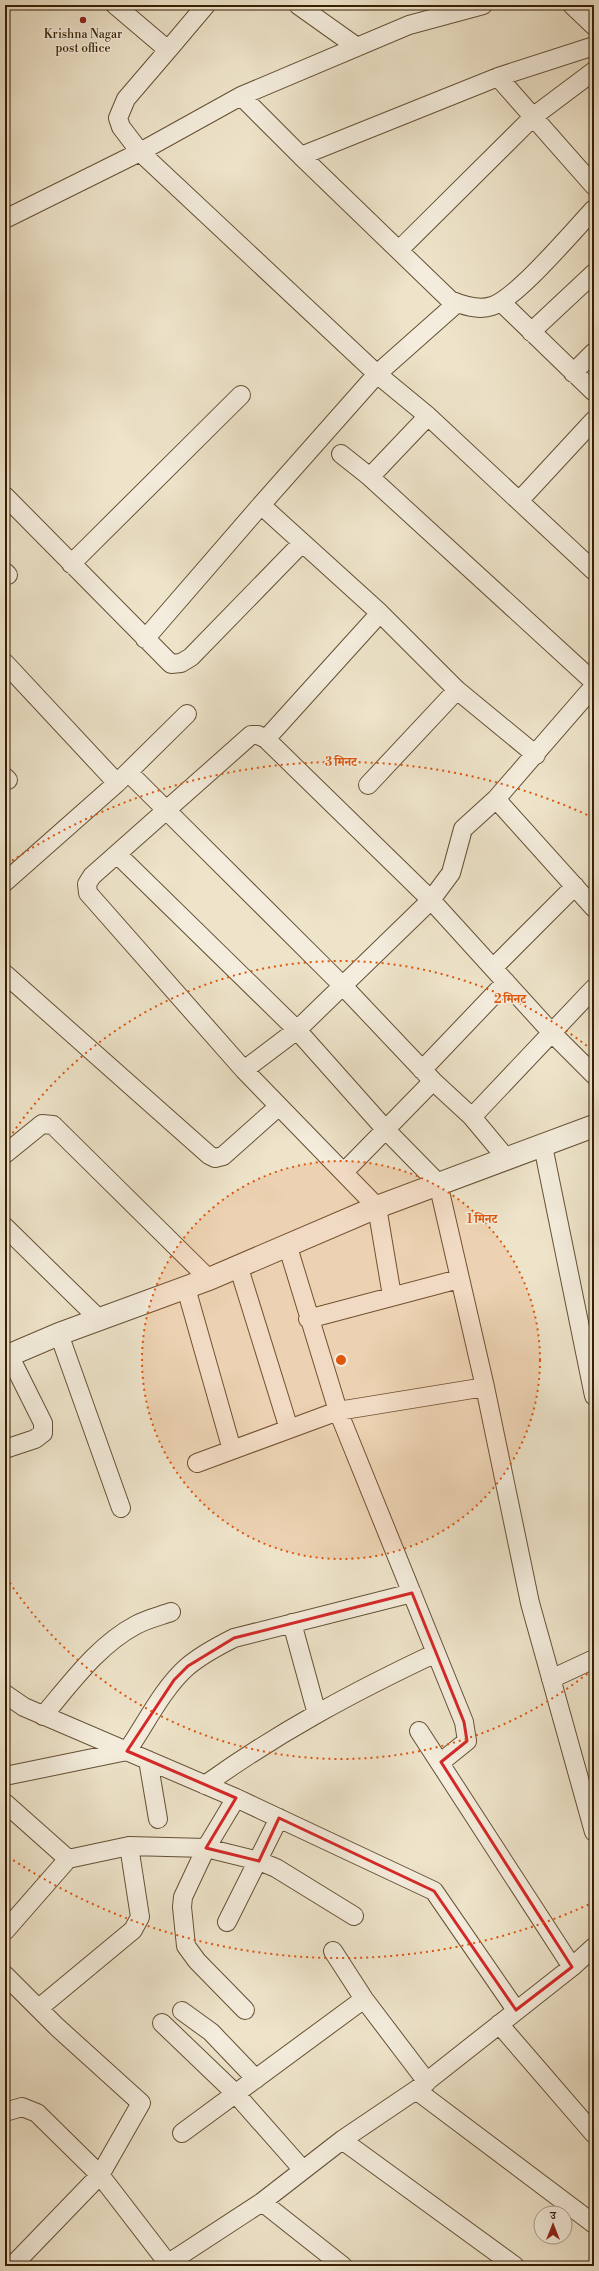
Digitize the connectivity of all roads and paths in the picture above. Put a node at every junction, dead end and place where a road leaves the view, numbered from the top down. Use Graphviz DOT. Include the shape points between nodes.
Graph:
graph roads {
  1 [pos="115,5"];
  2 [pos="206,5"];
  3 [pos="298,5"];
  4 [pos="483,5"];
  5 [pos="572,5"];
  6 [pos="594,26"];
  7 [pos="594,46"];
  8 [pos="357,47"];
  9 [pos="168,50"];
  10 [pos="594,71"];
  11 [pos="498,77"];
  12 [pos="241,96"];
  13 [pos="534,116"];
  14 [pos="140,152"];
  15 [pos="301,156"];
  16 [pos="594,186"];
  17 [pos="594,209"];
  18 [pos="5,219"];
  19 [pos="398,250"];
  20 [pos="594,273"];
  21 [pos="501,302"];
  22 [pos="457,303"];
  23 [pos="531,332"];
  24 [pos="594,352"];
  25 [pos="573,373"];
  26 [pos="377,374"];
  27 [pos="594,392"];
  28 [pos="241,395"];
  29 [pos="428,416"];
  30 [pos="594,420"];
  31 [pos="341,454"];
  32 [pos="370,477"];
  33 [pos="5,496"];
  34 [pos="519,501"];
  35 [pos="261,505"];
  36 [pos="302,543"];
  37 [pos="71,564"];
  38 [pos="594,571"];
  39 [pos="380,613"];
  40 [pos="145,639"];
  41 [pos="5,663"];
  42 [pos="594,682"];
  43 [pos="594,686"];
  44 [pos="457,690"];
  45 [pos="187,714"];
  46 [pos="266,739"];
  47 [pos="536,755"];
  48 [pos="123,777"];
  49 [pos="368,785"];
  50 [pos="496,799"];
  51 [pos="166,810"];
  52 [pos="117,854"];
  53 [pos="5,882"];
  54 [pos="575,886"];
  55 [pos="431,900"];
  56 [pos="594,908"];
  57 [pos="493,968"];
  58 [pos="5,974"];
  59 [pos="506,982"];
  60 [pos="343,986"];
  61 [pos="594,988"];
  62 [pos="297,1030"];
  63 [pos="552,1033"];
  64 [pos="244,1070"];
  65 [pos="594,1075"];
  66 [pos="427,1076"];
  67 [pos="278,1107"];
  68 [pos="472,1117"];
  69 [pos="594,1126"];
  70 [pos="386,1130"];
  71 [pos="543,1146"];
  72 [pos="5,1154"];
  73 [pos="507,1159"];
  74 [pos="344,1172"];
  75 [pos="438,1183"];
  76 [pos="377,1207"];
  77 [pos="5,1227"];
  78 [pos="287,1244"];
  79 [pos="238,1265"];
  80 [pos="209,1279"];
  81 [pos="459,1279"];
  82 [pos="186,1288"];
  83 [pos="392,1296"];
  84 [pos="99,1319"];
  85 [pos="308,1319"];
  86 [pos="59,1334"];
  87 [pos="7,1356"];
  88 [pos="485,1388"];
  89 [pos="594,1396"];
  90 [pos="338,1411"];
  91 [pos="290,1429"];
  92 [pos="5,1449"];
  93 [pos="232,1450"];
  94 [pos="197,1463"];
  95 [pos="121,1508"];
  96 [pos="412,1593"];
  97 [pos="171,1612"];
  98 [pos="292,1623"];
  99 [pos="436,1653"];
  100 [pos="594,1659"];
  101 [pos="551,1678"];
  102 [pos="6,1696"];
  103 [pos="317,1714"];
  104 [pos="44,1716"];
  105 [pos="419,1731"];
  106 [pos="127,1751"];
  107 [pos="148,1760"];
  108 [pos="441,1762"];
  109 [pos="5,1776"];
  110 [pos="205,1785"];
  111 [pos="236,1798"];
  112 [pos="5,1803"];
  113 [pos="279,1818"];
  114 [pos="158,1819"];
  115 [pos="594,1832"];
  116 [pos="129,1846"];
  117 [pos="206,1848"];
  118 [pos="68,1859"];
  119 [pos="259,1861"];
  120 [pos="354,1916"];
  121 [pos="227,1922"];
  122 [pos="5,1931"];
  123 [pos="594,1947"];
  124 [pos="333,1951"];
  125 [pos="572,1966"];
  126 [pos="5,1975"];
  127 [pos="364,1998"];
  128 [pos="38,2008"];
  129 [pos="245,2010"];
  130 [pos="516,2010"];
  131 [pos="182,2011"];
  132 [pos="162,2023"];
  133 [pos="499,2024"];
  134 [pos="256,2079"];
  135 [pos="422,2086"];
  136 [pos="235,2093"];
  137 [pos="5,2112"];
  138 [pos="182,2133"];
  139 [pos="594,2134"];
  140 [pos="342,2140"];
  141 [pos="303,2170"];
  142 [pos="100,2175"];
  143 [pos="262,2202"];
  144 [pos="594,2224"];
  145 [pos="15,2263"];
  146 [pos="168,2265"];
  147 [pos="343,2266"];
  148 [pos="515,2266"];
  1 -- 9 [label="street"];
  2 -- 9 [label="street"];
  3 -- 8 [label="street"];
  4 -- 8 [label="street" via="409,24"];
  5 -- 6 [label="street"];
  7 -- 11 [label="street"];
  8 -- 12 [label="street"];
  9 -- 14 [label="street" via="126,99 118,118 121,127"];
  10 -- 13 [label="street"];
  11 -- 13 [label="street"];
  11 -- 15 [label="street"];
  12 -- 14 [label="street"];
  12 -- 15 [label="street"];
  13 -- 16 [label="street"];
  13 -- 19 [label="street"];
  14 -- 18 [label="street"];
  14 -- 26 [label="street"];
  15 -- 19 [label="street"];
  17 -- 21 [label="street" via="514,292"];
  19 -- 22 [label="street" via="450,300"];
  20 -- 23 [label="street"];
  21 -- 22 [label="street" via="491,307 477,308"];
  21 -- 23 [label="street"];
  22 -- 26 [label="street"];
  23 -- 25 [label="street"];
  24 -- 25 [label="street"];
  25 -- 27 [label="street"];
  26 -- 29 [label="street"];
  26 -- 35 [label="street"];
  28 -- 37 [label="street"];
  29 -- 32 [label="street"];
  29 -- 34 [label="street"];
  30 -- 34 [label="street"];
  31 -- 32 [label="street"];
  32 -- 42 [label="street"];
  33 -- 37 [label="street"];
  34 -- 38 [label="street"];
  35 -- 36 [label="street"];
  35 -- 40 [label="street"];
  36 -- 39 [label="street"];
  36 -- 40 [label="street" via="192,657 181,664 171,664"];
  37 -- 40 [label="street"];
  39 -- 44 [label="street"];
  39 -- 46 [label="street"];
  41 -- 48 [label="street"];
  43 -- 47 [label="street"];
  44 -- 47 [label="street"];
  44 -- 49 [label="street"];
  45 -- 48 [label="street"];
  46 -- 51 [label="street" via="251,735"];
  46 -- 55 [label="street"];
  47 -- 50 [label="street"];
  48 -- 51 [label="street"];
  48 -- 53 [label="street"];
  50 -- 54 [label="street"];
  50 -- 55 [label="street" via="463,829 450,873"];
  51 -- 52 [label="street"];
  51 -- 60 [label="street"];
  52 -- 62 [label="street"];
  52 -- 64 [label="street" via="92,876 87,884 88,893"];
  54 -- 56 [label="street"];
  54 -- 57 [label="street"];
  55 -- 57 [label="street"];
  55 -- 60 [label="street"];
  57 -- 59 [label="street"];
  58 -- 67 [label="street" via="215,1158 223,1156"];
  59 -- 63 [label="street"];
  59 -- 66 [label="street"];
  60 -- 62 [label="street"];
  60 -- 66 [label="street"];
  61 -- 63 [label="street"];
  62 -- 64 [label="street"];
  62 -- 70 [label="street"];
  63 -- 65 [label="street"];
  63 -- 68 [label="street"];
  64 -- 67 [label="street"];
  66 -- 68 [label="street"];
  66 -- 70 [label="street"];
  67 -- 74 [label="street"];
  68 -- 73 [label="street"];
  69 -- 71 [label="street"];
  70 -- 74 [label="street"];
  70 -- 75 [label="street"];
  71 -- 73 [label="street"];
  71 -- 89 [label="street"];
  72 -- 80 [label="street" via="42,1124 53,1125"];
  73 -- 75 [label="street"];
  74 -- 76 [label="street"];
  75 -- 76 [label="street"];
  75 -- 81 [label="street"];
  76 -- 78 [label="street"];
  76 -- 83 [label="street"];
  77 -- 84 [label="street"];
  78 -- 79 [label="street"];
  78 -- 85 [label="street"];
  79 -- 80 [label="street"];
  79 -- 91 [label="street"];
  80 -- 82 [label="street"];
  81 -- 83 [label="street"];
  81 -- 88 [label="street"];
  82 -- 84 [label="street"];
  82 -- 93 [label="street"];
  83 -- 85 [label="street"];
  84 -- 86 [label="street"];
  85 -- 90 [label="street"];
  86 -- 87 [label="street"];
  86 -- 95 [label="street"];
  87 -- 92 [label="street" via="43,1423 44,1433 35,1439"];
  88 -- 90 [label="street"];
  88 -- 101 [label="street" via="530,1603"];
  90 -- 91 [label="street"];
  90 -- 96 [label="street"];
  91 -- 93 [label="street"];
  93 -- 94 [label="street"];
  96 -- 98 [label="street"];
  96 -- 99 [label="street"];
  97 -- 104 [label="street" via="137,1625 117,1638 81,1671"];
  98 -- 103 [label="street"];
  98 -- 106 [label="street" via="234,1638 188,1666 174,1680"];
  99 -- 103 [label="street" via="360,1689"];
  99 -- 108 [label="street" via="464,1722 466,1741"];
  100 -- 101 [label="street"];
  101 -- 115 [label="street"];
  102 -- 104 [label="street"];
  103 -- 110 [label="street" via="255,1749"];
  104 -- 106 [label="street"];
  105 -- 108 [label="street"];
  106 -- 107 [label="street"];
  106 -- 109 [label="street"];
  107 -- 110 [label="street"];
  107 -- 114 [label="street"];
  108 -- 125 [label="street"];
  110 -- 111 [label="street"];
  111 -- 113 [label="street"];
  111 -- 117 [label="street"];
  112 -- 118 [label="street"];
  113 -- 119 [label="street"];
  113 -- 130 [label="street" via="434,1891"];
  116 -- 117 [label="street"];
  116 -- 118 [label="street"];
  116 -- 128 [label="street" via="140,1916 138,1924"];
  117 -- 119 [label="street"];
  117 -- 129 [label="street" via="183,1897 186,1946 197,1961"];
  118 -- 122 [label="street"];
  119 -- 120 [label="street" via="276,1868"];
  119 -- 121 [label="street"];
  123 -- 125 [label="street"];
  124 -- 127 [label="street"];
  125 -- 130 [label="street"];
  126 -- 128 [label="street"];
  127 -- 134 [label="street"];
  127 -- 135 [label="street"];
  128 -- 142 [label="street" via="141,2103"];
  130 -- 133 [label="street"];
  131 -- 134 [label="street" via="211,2032"];
  132 -- 136 [label="street"];
  133 -- 135 [label="street"];
  133 -- 139 [label="street"];
  134 -- 136 [label="street"];
  135 -- 140 [label="street"];
  135 -- 144 [label="street"];
  136 -- 138 [label="street"];
  136 -- 141 [label="street"];
  137 -- 142 [label="street" via="22,2107 37,2113"];
  140 -- 141 [label="street"];
  140 -- 148 [label="street"];
  141 -- 143 [label="street"];
  142 -- 145 [label="street"];
  142 -- 146 [label="street"];
  143 -- 146 [label="street"];
  143 -- 147 [label="street"];
}
